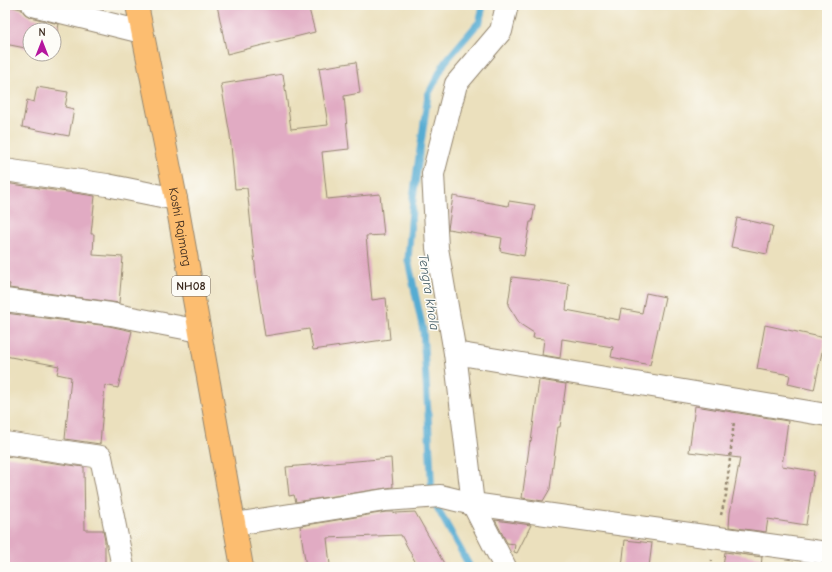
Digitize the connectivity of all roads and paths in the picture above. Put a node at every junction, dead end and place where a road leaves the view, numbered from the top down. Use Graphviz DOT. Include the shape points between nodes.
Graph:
graph roads {
  1 [pos="33,5"];
  2 [pos="137,5"];
  3 [pos="508,5"];
  4 [pos="142,32"];
  5 [pos="5,170"];
  6 [pos="176,199"];
  7 [pos="5,300"];
  8 [pos="200,331"];
  9 [pos="455,353"];
  10 [pos="736,400"];
  11 [pos="827,415"];
  12 [pos="5,443"];
  13 [pos="473,504"];
  14 [pos="235,524"];
  15 [pos="716,538"];
  16 [pos="827,553"];
  17 [pos="123,567"];
  18 [pos="242,567"];
  19 [pos="505,567"];
  1 -- 4 [label="street"];
  2 -- 4 [label="main road, Koshi Rajmarg / NH08"];
  3 -- 9 [label="street" via="501,31 456,84 433,174 437,248"];
  4 -- 6 [label="main road, Koshi Rajmarg / NH08"];
  5 -- 6 [label="street" via="107,185"];
  6 -- 8 [label="main road, Koshi Rajmarg / NH08"];
  7 -- 8 [label="street" via="111,314"];
  8 -- 14 [label="main road, Koshi Rajmarg / NH08"];
  9 -- 10 [label="street"];
  9 -- 13 [label="street"];
  10 -- 11 [label="street"];
  10 -- 15 [label="path" via="726,495"];
  12 -- 17 [label="street" via="101,457"];
  13 -- 14 [label="street" via="440,496 385,500"];
  13 -- 15 [label="street"];
  13 -- 19 [label="street"];
  14 -- 18 [label="main road, Koshi Rajmarg / NH08"];
  15 -- 16 [label="street"];
}
